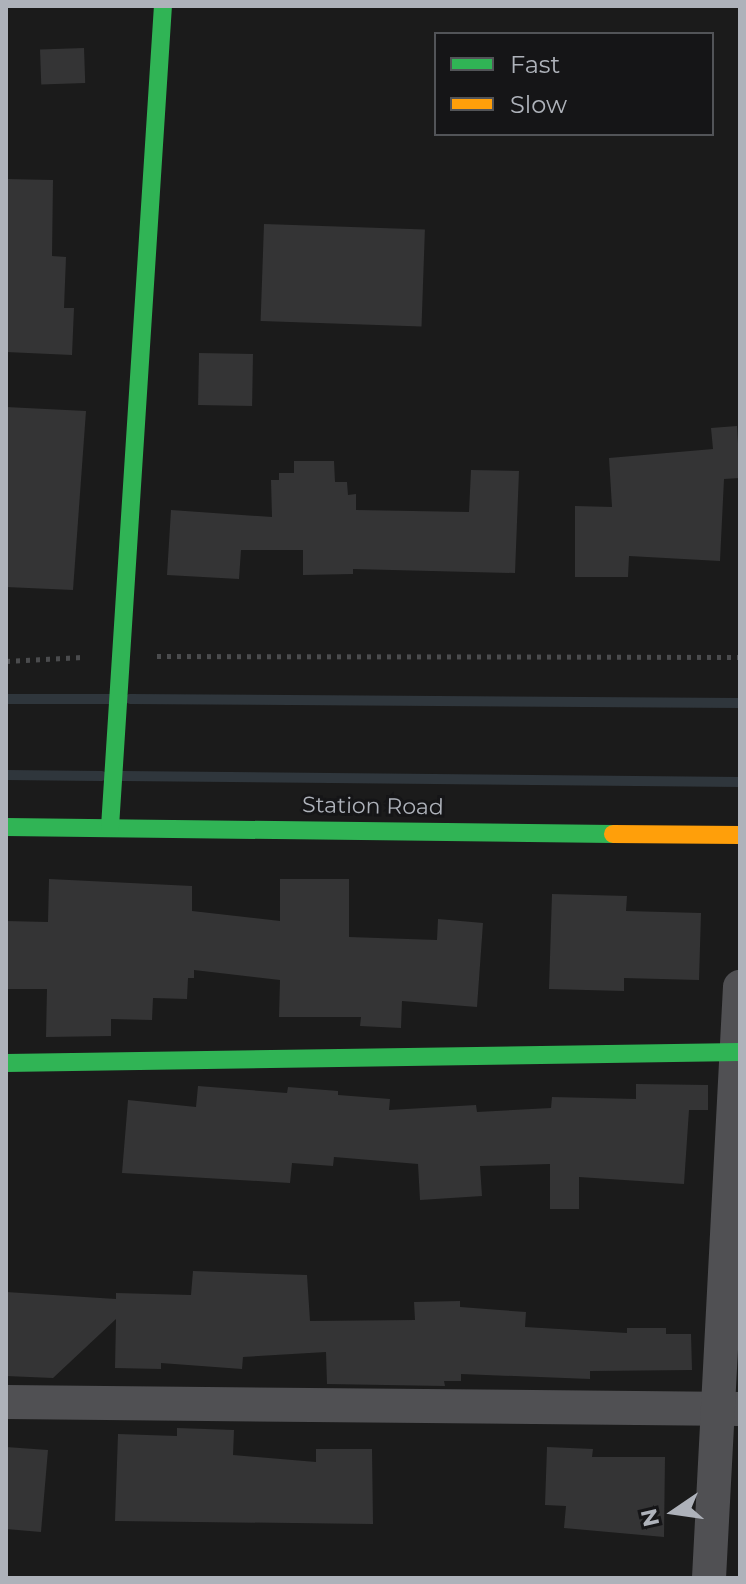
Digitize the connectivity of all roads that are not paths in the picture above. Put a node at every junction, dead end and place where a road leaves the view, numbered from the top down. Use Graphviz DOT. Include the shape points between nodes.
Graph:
graph roads {
  1 [pos="163,6"];
  2 [pos="6,827"];
  3 [pos="110,827"];
  4 [pos="740,835"];
  5 [pos="740,987"];
  6 [pos="737,1052"];
  7 [pos="6,1063"];
  8 [pos="6,1402"];
  9 [pos="729,1409"];
  10 [pos="709,1578"];
  1 -- 3 [label="street"];
  2 -- 3 [label="street, Station Road"];
  3 -- 4 [label="street, Station Road"];
  5 -- 6 [label="street"];
  6 -- 7 [label="street"];
  6 -- 9 [label="street"];
  8 -- 9 [label="street"];
  9 -- 10 [label="street"];
}
